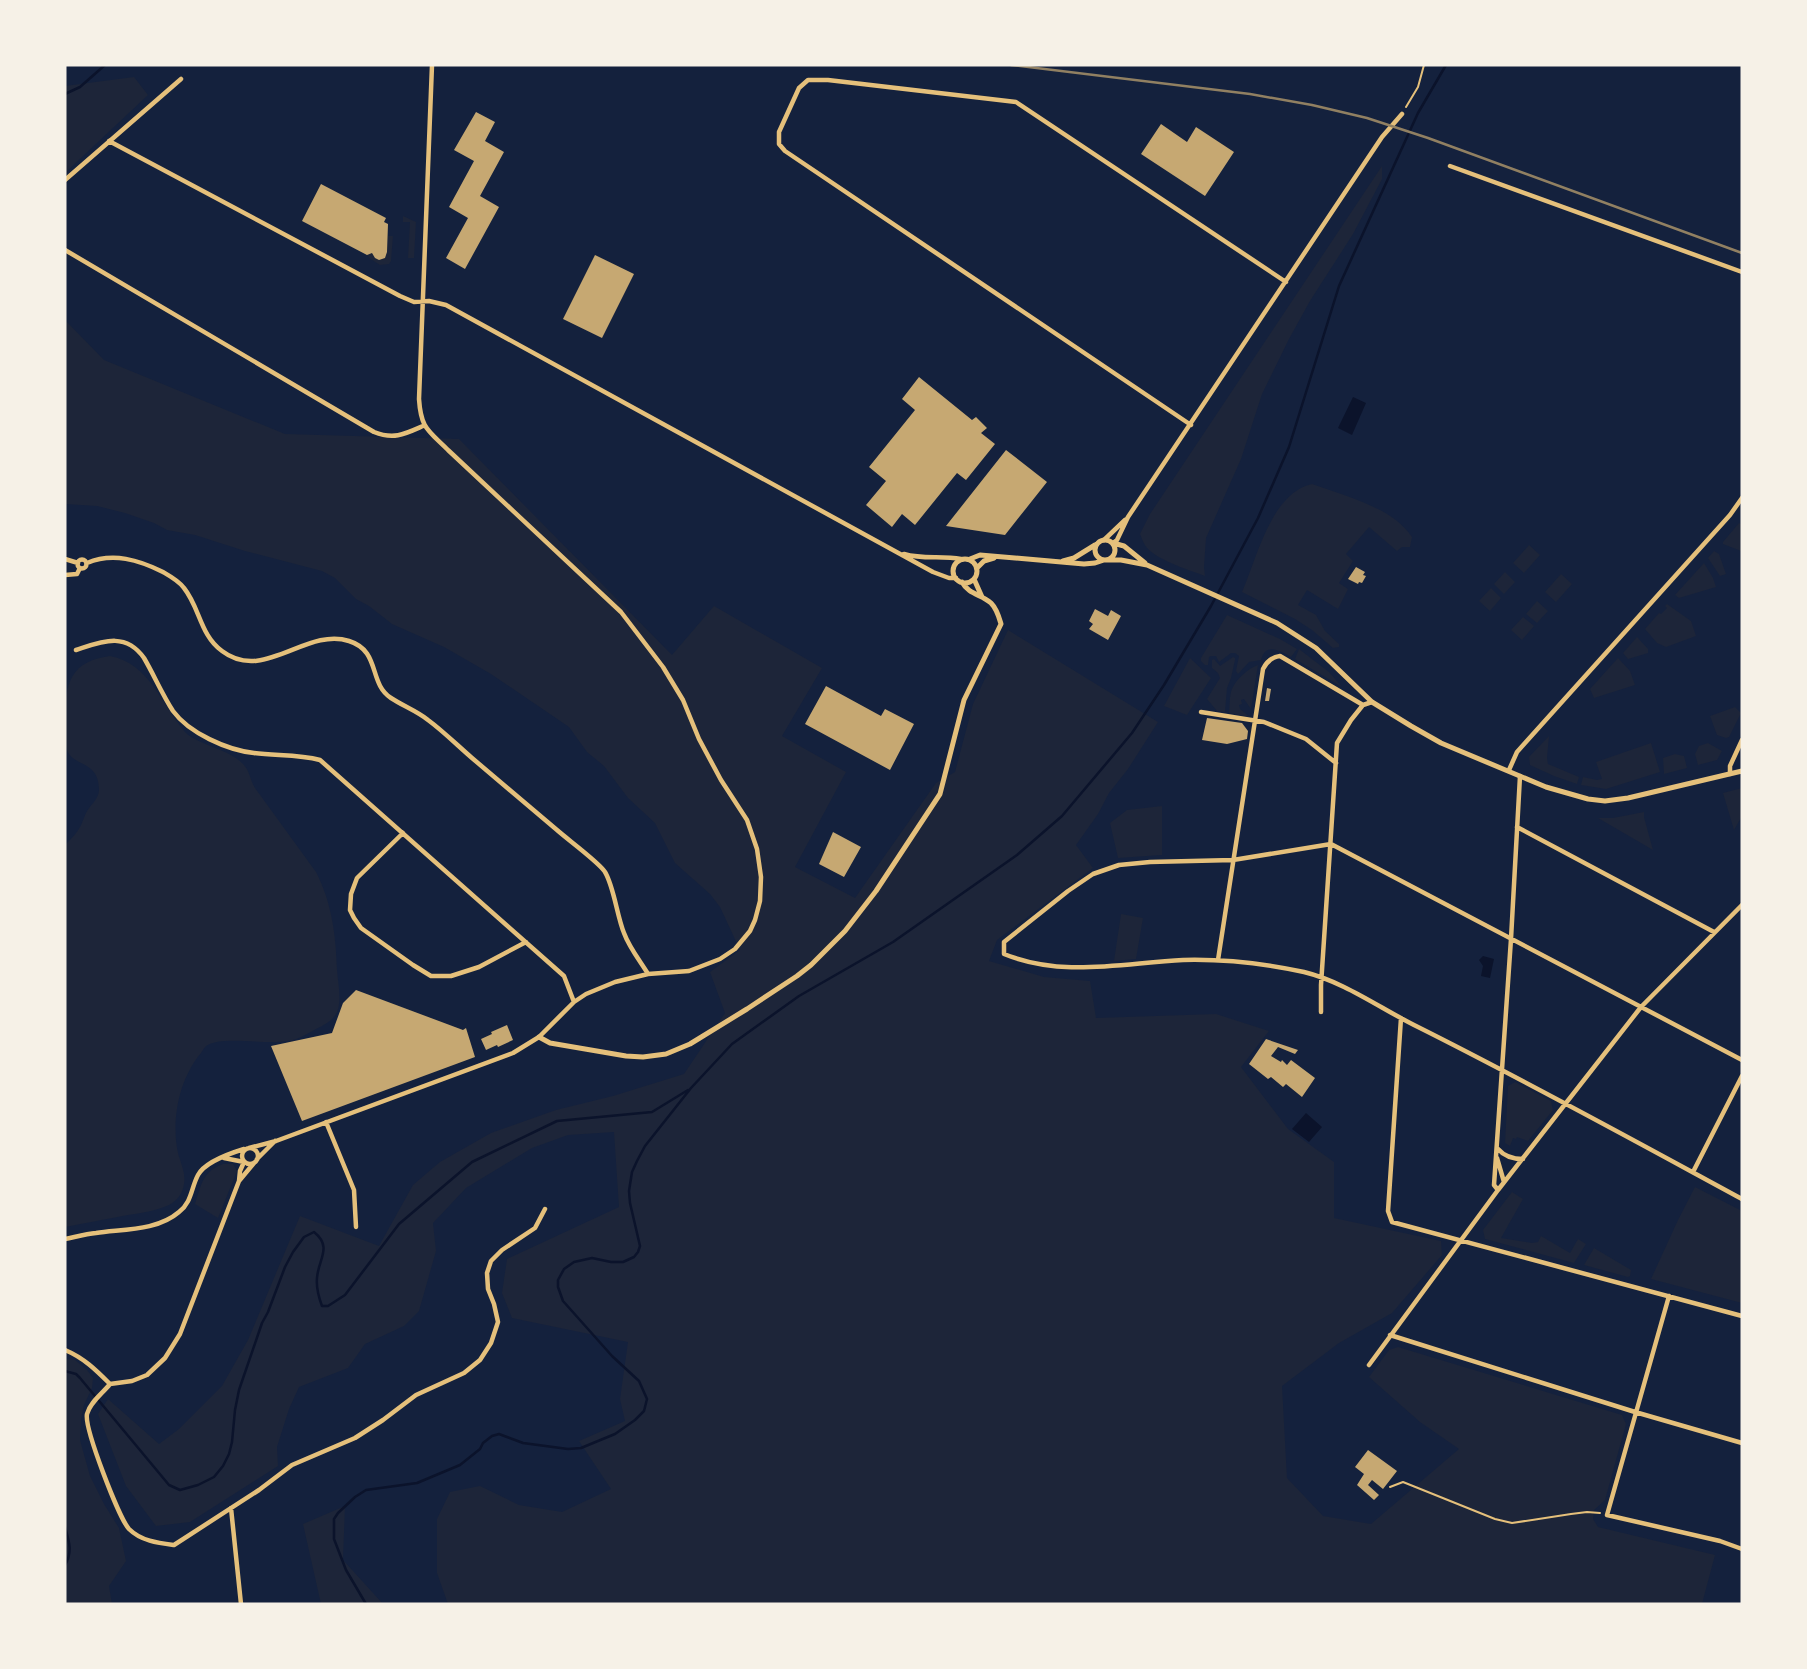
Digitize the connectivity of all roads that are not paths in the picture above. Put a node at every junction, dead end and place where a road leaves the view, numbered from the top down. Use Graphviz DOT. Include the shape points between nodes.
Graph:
graph roads {
  1 [pos="432,65"];
  2 [pos="181,79"];
  3 [pos="1402,114"];
  4 [pos="110,141"];
  5 [pos="1450,166"];
  6 [pos="65,180"];
  7 [pos="65,250"];
  8 [pos="1742,272"];
  9 [pos="1286,282"];
  10 [pos="424,301"];
  11 [pos="1191,425"];
  12 [pos="423,426"];
  13 [pos="1742,498"];
  14 [pos="1128,517"];
  15 [pos="1122,531"];
  16 [pos="1104,540"];
  17 [pos="1113,543"];
  18 [pos="1096,545"];
  19 [pos="1124,546"];
  20 [pos="896,552"];
  21 [pos="997,557"];
  22 [pos="65,559"];
  23 [pos="961,559"];
  24 [pos="970,559"];
  25 [pos="1104,560"];
  26 [pos="1057,562"];
  27 [pos="1147,565"];
  28 [pos="79,566"];
  29 [pos="977,568"];
  30 [pos="65,575"];
  31 [pos="956,578"];
  32 [pos="974,579"];
  33 [pos="962,582"];
  34 [pos="984,599"];
  35 [pos="76,650"];
  36 [pos="1372,702"];
  37 [pos="1363,705"];
  38 [pos="1201,712"];
  39 [pos="1255,722"];
  40 [pos="1742,740"];
  41 [pos="1336,763"];
  42 [pos="1509,770"];
  43 [pos="1742,771"];
  44 [pos="1730,774"];
  45 [pos="1520,776"];
  46 [pos="1517,826"];
  47 [pos="403,833"];
  48 [pos="1331,844"];
  49 [pos="1233,860"];
  50 [pos="1742,905"];
  51 [pos="1714,932"];
  52 [pos="1511,939"];
  53 [pos="526,943"];
  54 [pos="1218,960"];
  55 [pos="648,974"];
  56 [pos="1322,977"];
  57 [pos="574,1002"];
  58 [pos="1641,1007"];
  59 [pos="1321,1012"];
  60 [pos="1401,1018"];
  61 [pos="539,1037"];
  62 [pos="1742,1060"];
  63 [pos="1503,1070"];
  64 [pos="1742,1076"];
  65 [pos="1566,1104"];
  66 [pos="326,1122"];
  67 [pos="276,1141"];
  68 [pos="247,1148"];
  69 [pos="1497,1151"];
  70 [pos="223,1158"];
  71 [pos="1523,1159"];
  72 [pos="255,1161"];
  73 [pos="243,1162"];
  74 [pos="1693,1172"];
  75 [pos="239,1181"];
  76 [pos="1504,1182"];
  77 [pos="1498,1190"];
  78 [pos="1742,1199"];
  79 [pos="545,1209"];
  80 [pos="356,1227"];
  81 [pos="65,1240"];
  82 [pos="1460,1241"];
  83 [pos="1669,1296"];
  84 [pos="1742,1316"];
  85 [pos="1390,1335"];
  86 [pos="65,1350"];
  87 [pos="1368,1365"];
  88 [pos="110,1384"];
  89 [pos="1636,1412"];
  90 [pos="1742,1443"];
  91 [pos="231,1508"];
  92 [pos="1742,1549"];
  93 [pos="241,1604"];
  1 -- 10 [label="street"];
  2 -- 4 [label="street"];
  3 -- 9 [label="street"];
  4 -- 6 [label="street"];
  4 -- 10 [label="street" via="400,296"];
  5 -- 8 [label="street"];
  7 -- 12 [label="street" via="374,432 398,437"];
  9 -- 11 [label="street"];
  9 -- 11 [label="street" via="1016,102 828,80 808,80 799,88 779,132 779,144 785,151"];
  10 -- 12 [label="street" via="419,399"];
  10 -- 20 [label="street" via="446,305"];
  11 -- 14 [label="street"];
  12 -- 55 [label="street" via="621,612 683,700 699,739 747,820 761,877 760,901 750,931 720,959 689,971"];
  13 -- 42 [label="street" via="1514,755"];
  14 -- 15 [label="street"];
  14 -- 16 [label="street"];
  15 -- 17 [label="street"];
  15 -- 19 [label="street"];
  16 -- 17 [label="street"];
  16 -- 18 [label="street"];
  17 -- 19 [label="street"];
  17 -- 25 [label="street" via="1113,556"];
  18 -- 25 [label="street" via="1096,555"];
  18 -- 26 [label="street"];
  19 -- 27 [label="street"];
  20 -- 23 [label="street" via="919,558"];
  20 -- 31 [label="street" via="933,572"];
  21 -- 24 [label="street"];
  21 -- 26 [label="street"];
  21 -- 29 [label="street"];
  22 -- 28 [label="street"];
  23 -- 24 [label="street"];
  23 -- 31 [label="street" via="954,567"];
  24 -- 29 [label="street"];
  25 -- 26 [label="street"];
  25 -- 27 [label="street"];
  27 -- 36 [label="street" via="1277,623 1316,648"];
  28 -- 30 [label="street" via="76,574"];
  28 -- 55 [label="street" via="120,558 137,560 170,576 183,585 206,634 239,660 268,659 320,640 358,646 368,654 379,686 388,696 426,718 605,871 624,935"];
  29 -- 32 [label="street"];
  31 -- 33 [label="street"];
  32 -- 33 [label="street"];
  32 -- 34 [label="street"];
  33 -- 34 [label="street"];
  34 -- 61 [label="street" via="991,603 1001,624 964,700 940,794 876,891 811,965 690,1044 666,1054 626,1056 550,1043"];
  35 -- 47 [label="street" via="106,640 131,646 149,666 181,720 197,732 249,753 320,760"];
  36 -- 37 [label="street"];
  36 -- 42 [label="street" via="1441,743"];
  37 -- 39 [label="street" via="1280,656 1263,669"];
  37 -- 41 [label="street" via="1338,743"];
  38 -- 39 [label="street"];
  39 -- 41 [label="street" via="1306,739"];
  39 -- 49 [label="street"];
  40 -- 44 [label="street"];
  41 -- 48 [label="street"];
  42 -- 45 [label="street"];
  43 -- 44 [label="street"];
  44 -- 45 [label="street" via="1605,800 1588,799"];
  45 -- 46 [label="street"];
  46 -- 51 [label="street"];
  46 -- 52 [label="street"];
  47 -- 53 [label="street"];
  47 -- 53 [label="street" via="357,878 351,910 361,928 431,976 452,976 479,967"];
  48 -- 49 [label="street"];
  48 -- 52 [label="street"];
  48 -- 56 [label="street"];
  49 -- 54 [label="street"];
  49 -- 54 [label="street" via="1119,865 1093,874 1015,932 1004,942 1003,950 1023,962 1092,968"];
  50 -- 51 [label="street"];
  51 -- 58 [label="street"];
  52 -- 58 [label="street"];
  52 -- 63 [label="street"];
  53 -- 57 [label="street" via="564,976"];
  54 -- 56 [label="street" via="1259,963"];
  55 -- 57 [label="street" via="615,982"];
  56 -- 59 [label="street"];
  56 -- 60 [label="street"];
  57 -- 61 [label="street"];
  58 -- 62 [label="street"];
  58 -- 65 [label="street"];
  60 -- 63 [label="street"];
  60 -- 82 [label="street" via="1388,1211 1392,1222"];
  61 -- 66 [label="street" via="513,1053"];
  63 -- 65 [label="street"];
  63 -- 69 [label="street"];
  64 -- 74 [label="street"];
  65 -- 71 [label="street"];
  65 -- 74 [label="street"];
  66 -- 67 [label="street"];
  66 -- 80 [label="street" via="354,1190"];
  67 -- 68 [label="street"];
  67 -- 72 [label="street"];
  68 -- 70 [label="street"];
  68 -- 72 [label="street" via="256,1151"];
  68 -- 73 [label="street"];
  69 -- 71 [label="street"];
  69 -- 76 [label="street"];
  69 -- 77 [label="street" via="1494,1185"];
  70 -- 73 [label="street"];
  70 -- 81 [label="street" via="198,1174 189,1203 164,1222"];
  71 -- 76 [label="street"];
  72 -- 73 [label="street"];
  72 -- 75 [label="street"];
  73 -- 75 [label="street"];
  74 -- 78 [label="street"];
  75 -- 88 [label="street" via="180,1334 165,1358 147,1375"];
  76 -- 77 [label="street"];
  77 -- 82 [label="street"];
  79 -- 91 [label="street" via="535,1228 491,1261 488,1289 498,1322 480,1360 464,1373 416,1395 355,1438 292,1465"];
  82 -- 83 [label="street"];
  82 -- 85 [label="street"];
  83 -- 84 [label="street"];
  83 -- 89 [label="street"];
  85 -- 87 [label="street"];
  85 -- 89 [label="street"];
  86 -- 88 [label="street" via="90,1364"];
  88 -- 91 [label="street" via="87,1415 89,1432 127,1527 146,1540 174,1545"];
  89 -- 90 [label="street"];
  89 -- 92 [label="street" via="1607,1515"];
  91 -- 93 [label="street"];
}
